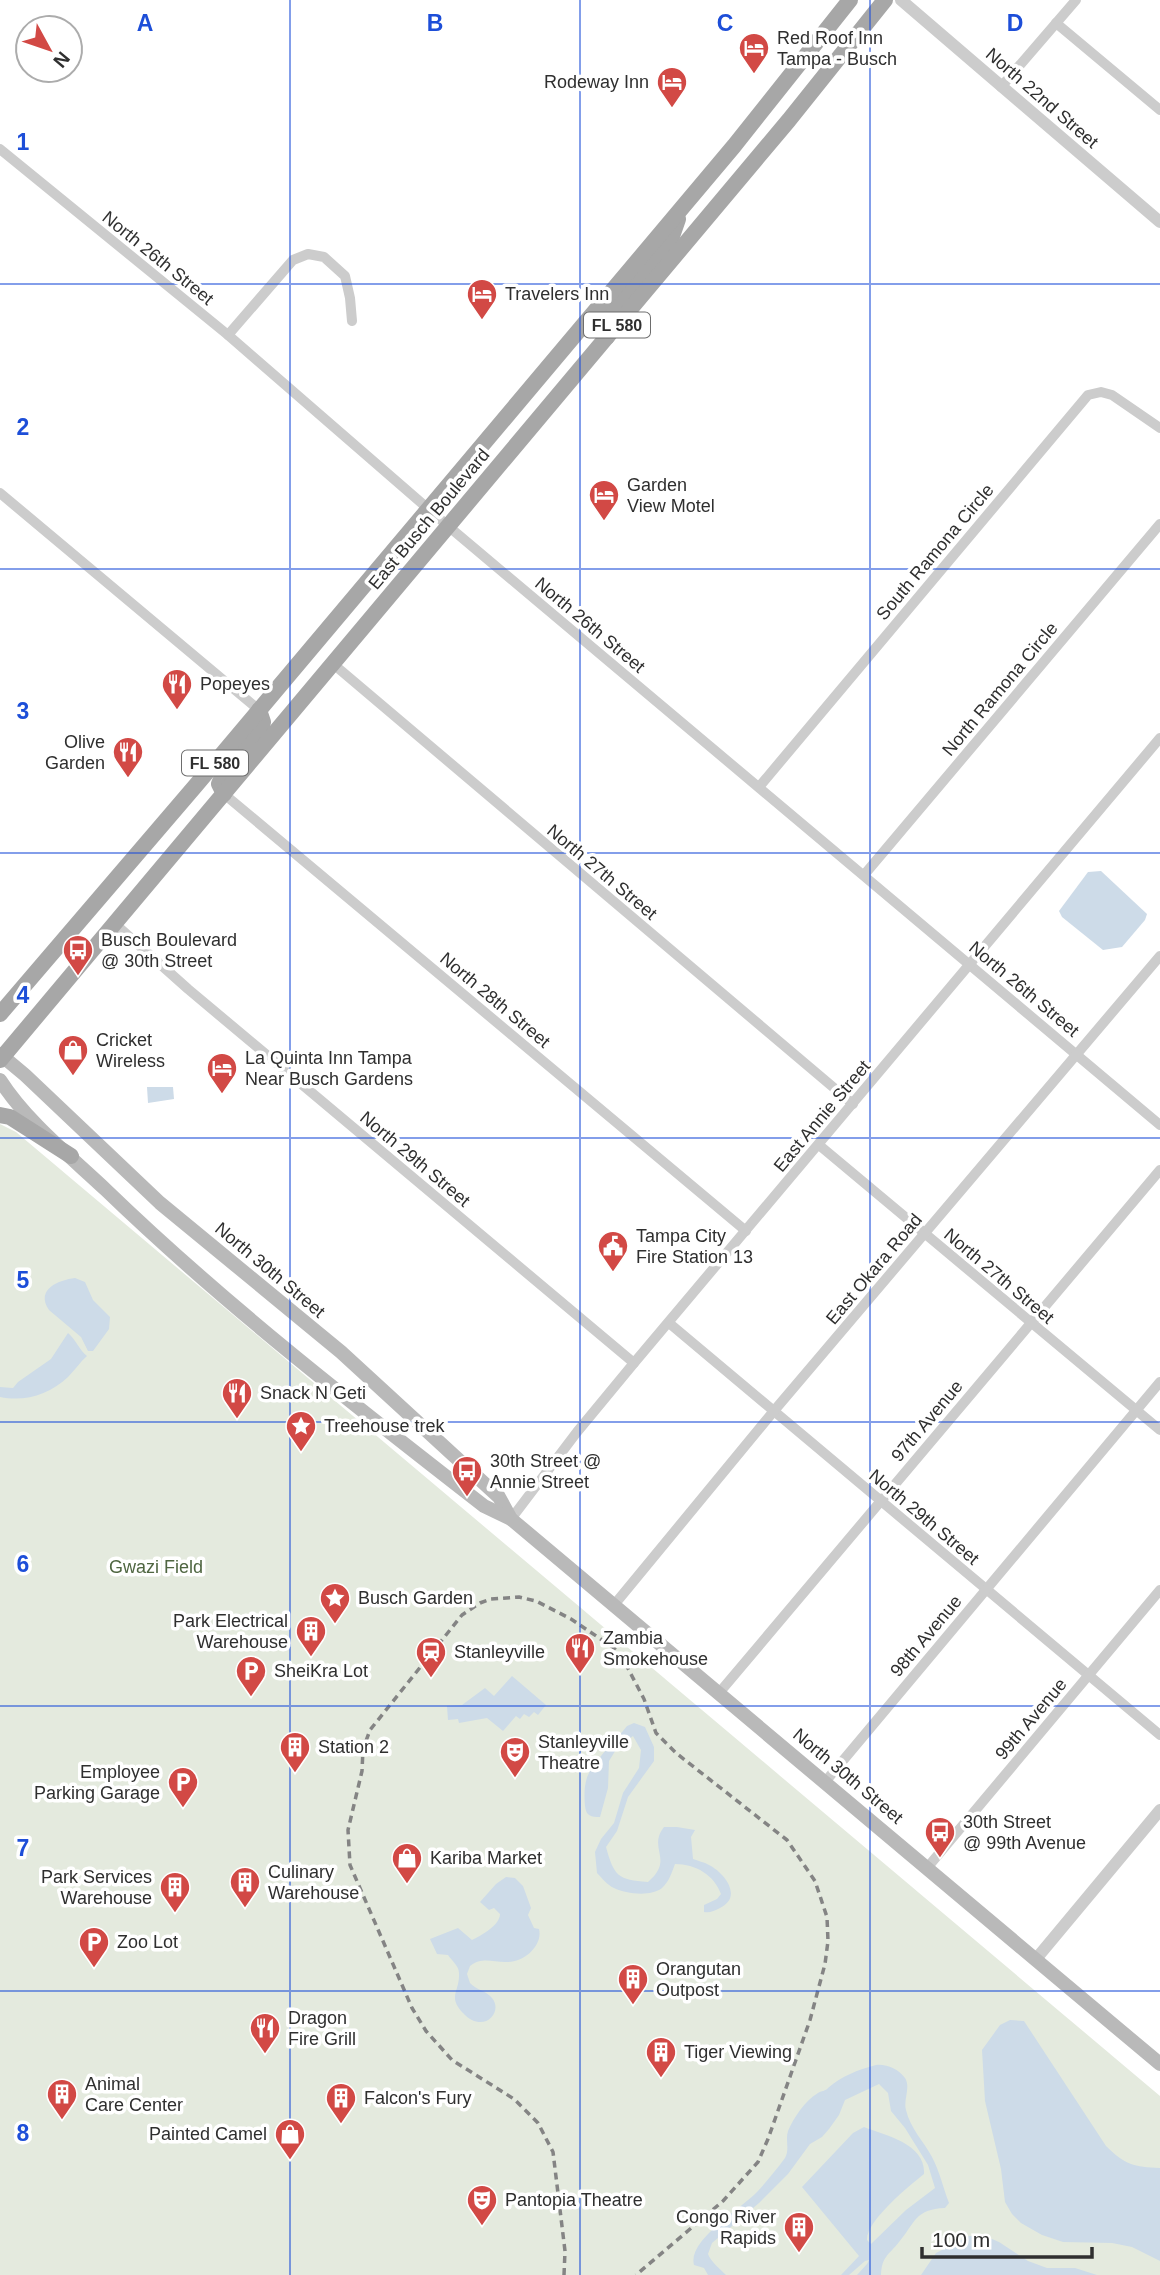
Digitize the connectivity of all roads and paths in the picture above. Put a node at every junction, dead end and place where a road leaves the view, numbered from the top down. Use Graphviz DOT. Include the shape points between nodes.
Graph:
graph roads {
  1 [pos="850,0"];
  2 [pos="885,0"];
  3 [pos="901,0"];
  4 [pos="1076,0"];
  5 [pos="1056,23"];
  6 [pos="1000,87"];
  7 [pos="1160,110"];
  8 [pos="0,149"];
  9 [pos="682,207"];
  10 [pos="1160,222"];
  11 [pos="352,321"];
  12 [pos="228,335"];
  13 [pos="607,337"];
  14 [pos="1156,424"];
  15 [pos="0,493"];
  16 [pos="429,509"];
  17 [pos="1160,524"];
  18 [pos="448,526"];
  19 [pos="332,663"];
  20 [pos="258,709"];
  21 [pos="1160,738"];
  22 [pos="759,787"];
  23 [pos="224,794"];
  24 [pos="864,875"];
  25 [pos="114,923"];
  26 [pos="1160,956"];
  27 [pos="970,964"];
  28 [pos="0,1014"];
  29 [pos="1077,1054"];
  30 [pos="1,1057"];
  31 [pos="0,1080"];
  32 [pos="853,1104"];
  33 [pos="0,1115"];
  34 [pos="1160,1125"];
  35 [pos="818,1145"];
  36 [pos="71,1156"];
  37 [pos="1160,1170"];
  38 [pos="746,1231"];
  39 [pos="925,1234"];
  40 [pos="1030,1322"];
  41 [pos="669,1323"];
  42 [pos="634,1363"];
  43 [pos="1160,1382"];
  44 [pos="1136,1411"];
  45 [pos="773,1412"];
  46 [pos="1160,1430"];
  47 [pos="880,1501"];
  48 [pos="511,1519"];
  49 [pos="985,1589"];
  50 [pos="1160,1590"];
  51 [pos="614,1605"];
  52 [pos="1088,1675"];
  53 [pos="719,1693"];
  54 [pos="1160,1735"];
  55 [pos="825,1782"];
  56 [pos="1158,1816"];
  57 [pos="927,1868"];
  58 [pos="1036,1959"];
  59 [pos="1160,2064"];
  1 -- 9 [label="main road, East Busch Boulevard / FL 580"];
  2 -- 13 [label="main road, East Busch Boulevard / FL 580"];
  3 -- 6 [label="street, North 22nd Street"];
  4 -- 5 [label="street"];
  5 -- 6 [label="street"];
  5 -- 7 [label="street"];
  6 -- 10 [label="street, North 22nd Street"];
  8 -- 12 [label="street, North 26th Street"];
  9 -- 13 [label="main road" via="670,242 605,320"];
  9 -- 16 [label="main road, East Busch Boulevard / FL 580"];
  11 -- 12 [label="street" via="345,276 324,257 308,254 293,260"];
  12 -- 16 [label="street, North 26th Street"];
  13 -- 18 [label="main road, East Busch Boulevard / FL 580"];
  14 -- 22 [label="street, South Ramona Circle" via="1112,394 1088,395"];
  15 -- 20 [label="street"];
  16 -- 18 [label="street, North 26th Street"];
  16 -- 20 [label="main road, East Busch Boulevard / FL 580"];
  17 -- 24 [label="street, North Ramona Circle"];
  18 -- 19 [label="main road, East Busch Boulevard / FL 580"];
  18 -- 22 [label="street, North 26th Street"];
  19 -- 23 [label="main road, East Busch Boulevard / FL 580"];
  19 -- 32 [label="street, North 27th Street"];
  20 -- 23 [label="main road" via="261,730 220,780"];
  20 -- 28 [label="main road, East Busch Boulevard / FL 580"];
  21 -- 27 [label="street, East Annie Street"];
  22 -- 24 [label="street, North 26th Street"];
  23 -- 25 [label="main road, East Busch Boulevard / FL 580"];
  23 -- 38 [label="street, North 28th Street"];
  24 -- 27 [label="street, North 26th Street"];
  25 -- 30 [label="main road, East Busch Boulevard / FL 580"];
  25 -- 42 [label="street, North 29th Street"];
  26 -- 29 [label="street, East Okara Road"];
  27 -- 29 [label="street, North 26th Street"];
  27 -- 32 [label="street, East Annie Street"];
  29 -- 34 [label="street, North 26th Street"];
  29 -- 39 [label="street, East Okara Road"];
  30 -- 48 [label="main road, North 30th Street" via="160,1203 341,1352 499,1497"];
  31 -- 36 [label="main road, North 30th Street"];
  32 -- 35 [label="street, East Annie Street"];
  33 -- 36 [label="main road"];
  35 -- 38 [label="street, East Annie Street"];
  35 -- 39 [label="street, North 27th Street"];
  36 -- 48 [label="main road, North 30th Street" via="320,1378 484,1506"];
  37 -- 40 [label="street, 97th Avenue"];
  38 -- 41 [label="street, East Annie Street"];
  39 -- 40 [label="street, North 27th Street"];
  39 -- 45 [label="street, East Okara Road"];
  40 -- 44 [label="street, North 27th Street"];
  40 -- 47 [label="street, 97th Avenue"];
  41 -- 42 [label="street, East Annie Street"];
  41 -- 45 [label="street, North 29th Street"];
  42 -- 48 [label="street, East Annie Street"];
  43 -- 44 [label="street, 98th Avenue"];
  44 -- 46 [label="street, North 27th Street"];
  44 -- 49 [label="street, 98th Avenue"];
  45 -- 47 [label="street, North 29th Street"];
  45 -- 51 [label="street, East Okara Road"];
  47 -- 49 [label="street, North 29th Street"];
  47 -- 53 [label="street, 97th Avenue"];
  48 -- 51 [label="main road, North 30th Street"];
  49 -- 52 [label="street, North 29th Street"];
  49 -- 55 [label="street, 98th Avenue"];
  50 -- 52 [label="street, 99th Avenue"];
  51 -- 53 [label="main road, North 30th Street"];
  52 -- 54 [label="street, North 29th Street"];
  52 -- 57 [label="street, 99th Avenue"];
  53 -- 55 [label="main road, North 30th Street"];
  55 -- 57 [label="main road, North 30th Street"];
  56 -- 58 [label="street"];
  57 -- 58 [label="main road, North 30th Street"];
  58 -- 59 [label="main road, North 30th Street"];
}
